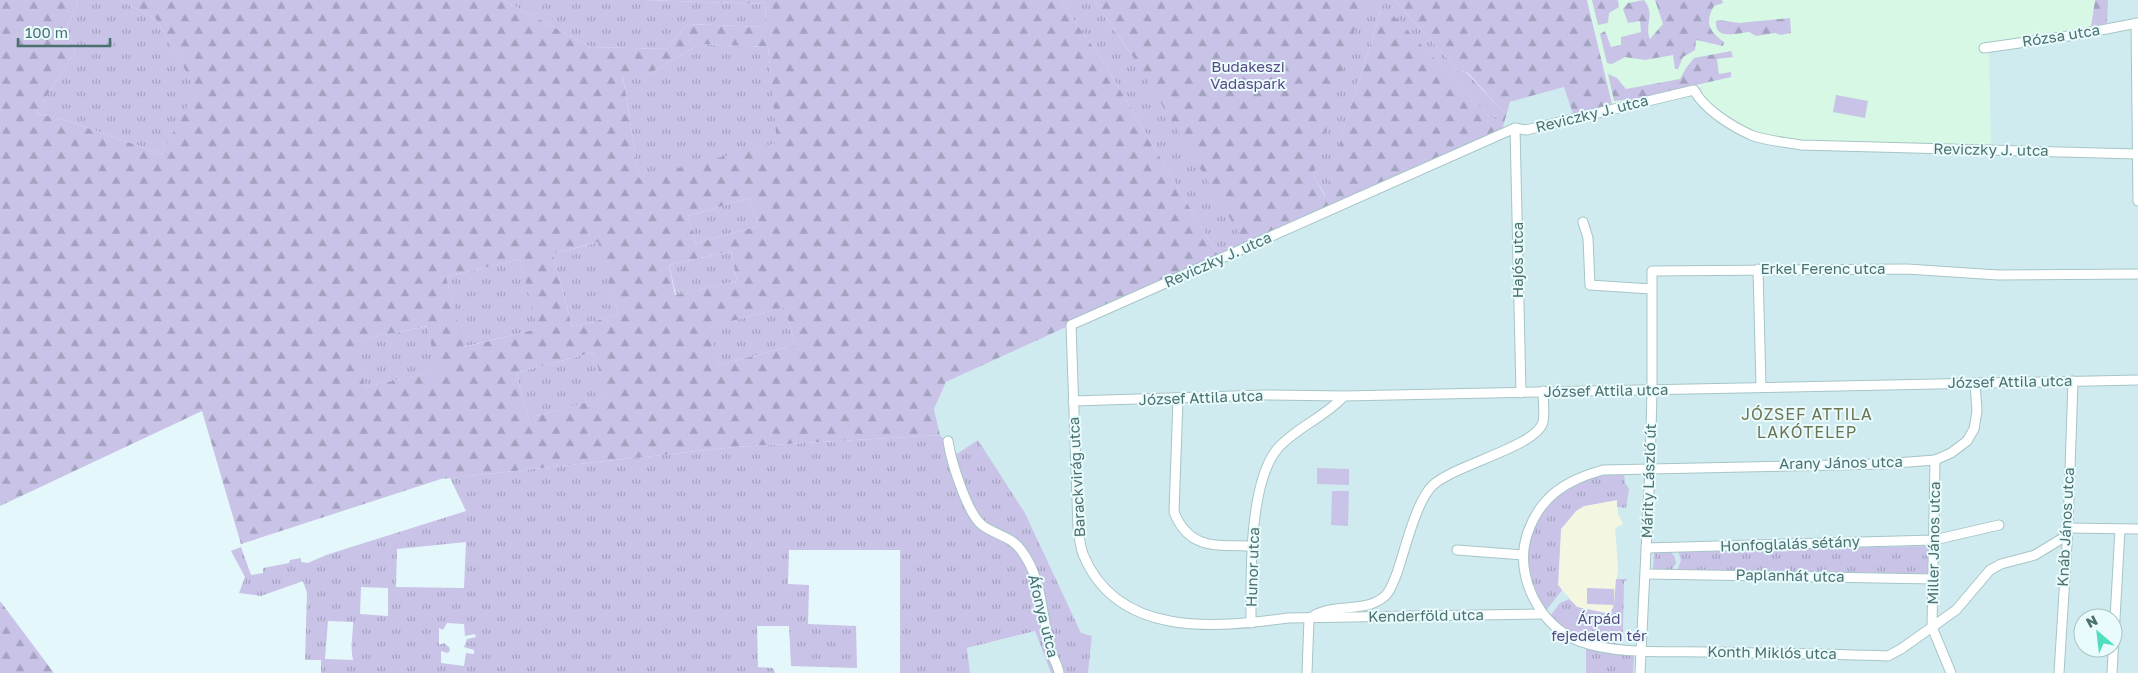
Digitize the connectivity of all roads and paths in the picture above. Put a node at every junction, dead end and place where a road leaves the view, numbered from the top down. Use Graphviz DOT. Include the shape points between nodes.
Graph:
graph roads {
  1 [pos="2137,23"];
  2 [pos="1984,48"];
  3 [pos="1515,128"];
  4 [pos="2137,154"];
  5 [pos="2138,201"];
  6 [pos="1583,222"];
  7 [pos="1758,269"];
  8 [pos="2138,274"];
  9 [pos="1651,289"];
  10 [pos="1071,325"];
  11 [pos="2138,380"];
  12 [pos="2073,381"];
  13 [pos="1976,383"];
  14 [pos="1761,387"];
  15 [pos="1652,390"];
  16 [pos="1543,391"];
  17 [pos="1521,392"];
  18 [pos="1344,396"];
  19 [pos="1178,399"];
  20 [pos="1073,401"];
  21 [pos="948,441"];
  22 [pos="1935,460"];
  23 [pos="1650,469"];
  24 [pos="1999,525"];
  25 [pos="2120,529"];
  26 [pos="2138,529"];
  27 [pos="2067,532"];
  28 [pos="1934,540"];
  29 [pos="2054,545"];
  30 [pos="1251,546"];
  31 [pos="1646,548"];
  32 [pos="2066,548"];
  33 [pos="1457,550"];
  34 [pos="1523,556"];
  35 [pos="1646,574"];
  36 [pos="1934,579"];
  37 [pos="1542,614"];
  38 [pos="1309,619"];
  39 [pos="1251,623"];
  40 [pos="1932,627"];
  41 [pos="1641,651"];
  42 [pos="1059,673"];
  43 [pos="1307,673"];
  44 [pos="1640,673"];
  45 [pos="1951,673"];
  46 [pos="2059,673"];
  47 [pos="2112,673"];
  1 -- 2 [label="street, Rózsa utca"];
  1 -- 4 [label="street"];
  3 -- 4 [label="street, Reviczky J. utca" via="1526,130 1694,90 1702,103 1752,135 1801,145"];
  3 -- 10 [label="street, Reviczky J. utca"];
  3 -- 17 [label="street, Hajós utca"];
  4 -- 5 [label="street"];
  6 -- 9 [label="street" via="1588,238 1590,285"];
  7 -- 8 [label="street, Erkel Ferenc utca"];
  7 -- 9 [label="street, Erkel Ferenc utca" via="1652,271"];
  7 -- 14 [label="street"];
  9 -- 15 [label="street, Márity László út"];
  10 -- 20 [label="street, Barackvirág utca"];
  11 -- 12 [label="street, József Attila utca"];
  12 -- 13 [label="street, József Attila utca"];
  12 -- 27 [label="street, Knáb János utca"];
  13 -- 14 [label="street, József Attila utca"];
  13 -- 22 [label="street, Arany János utca" via="1974,429 1967,441"];
  14 -- 15 [label="street, József Attila utca"];
  15 -- 16 [label="street, József Attila utca"];
  15 -- 23 [label="street, Márity László út"];
  16 -- 17 [label="street, József Attila utca"];
  16 -- 38 [label="street" via="1544,420 1535,434 1518,445 1448,475 1432,486 1421,500 1407,546 1386,595 1377,602 1323,611"];
  17 -- 18 [label="street, József Attila utca"];
  18 -- 19 [label="street, József Attila utca"];
  18 -- 30 [label="street, Hunor utca" via="1335,406 1300,429 1271,458 1260,490"];
  19 -- 20 [label="street, József Attila utca"];
  19 -- 30 [label="street" via="1174,512 1180,526 1188,536 1207,544"];
  20 -- 39 [label="street, Barackvirág utca" via="1078,528 1082,552 1105,588 1120,601 1150,617 1172,623"];
  21 -- 42 [label="street, Áfonya utca" via="954,471 980,524 1010,539 1021,550 1035,576 1052,659"];
  22 -- 23 [label="street, Arany János utca"];
  22 -- 28 [label="street, Miller János utca"];
  23 -- 31 [label="street, Márity László út"];
  23 -- 34 [label="street, Arany János utca" via="1603,470 1568,482 1546,499 1534,516 1524,542"];
  24 -- 28 [label="street, Honfoglalás sétány"];
  25 -- 26 [label="street"];
  25 -- 27 [label="street"];
  25 -- 47 [label="street"];
  27 -- 29 [label="street, Konth Miklós utca"];
  27 -- 32 [label="street, Knáb János utca"];
  28 -- 31 [label="street, Honfoglalás sétány"];
  28 -- 36 [label="street, Miller János utca"];
  29 -- 32 [label="street"];
  29 -- 40 [label="street, Konth Miklós utca" via="1990,570 1956,610"];
  30 -- 39 [label="street, Hunor utca"];
  31 -- 35 [label="street, Márity László út"];
  32 -- 46 [label="street, Knáb János utca"];
  33 -- 34 [label="street"];
  34 -- 37 [label="street" via="1526,577"];
  35 -- 36 [label="street, Paplanhát utca"];
  35 -- 41 [label="street, Márity László út"];
  36 -- 40 [label="street, Miller János utca"];
  37 -- 38 [label="street, Kenderföld utca"];
  37 -- 41 [label="street, Konth Miklós utca" via="1564,633 1578,640 1597,646"];
  38 -- 39 [label="street, Barackvirág utca"];
  38 -- 43 [label="street"];
  40 -- 41 [label="street, Konth Miklós utca" via="1888,656"];
  40 -- 45 [label="street"];
  41 -- 44 [label="street, Márity László út"];
}
